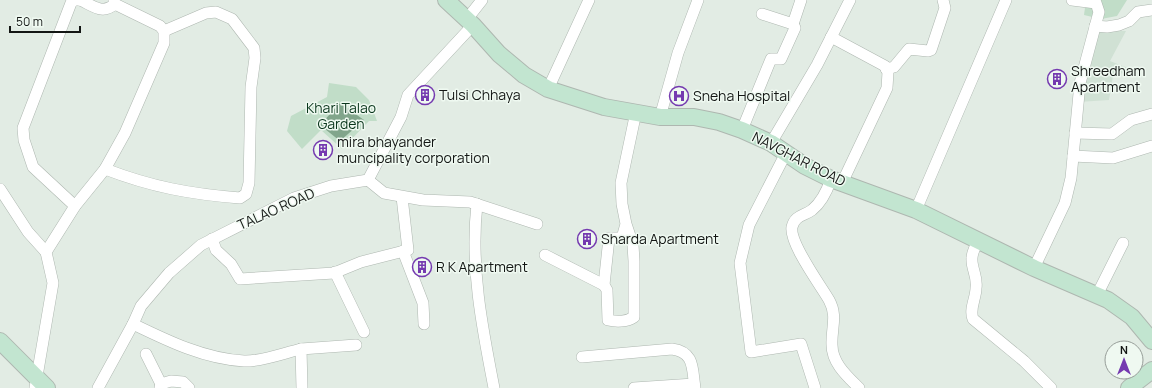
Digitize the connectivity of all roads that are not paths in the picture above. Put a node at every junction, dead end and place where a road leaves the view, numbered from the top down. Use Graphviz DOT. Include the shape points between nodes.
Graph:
graph roads {
  1 [pos="79,0"];
  2 [pos="446,0"];
  3 [pos="482,0"];
  4 [pos="589,0"];
  5 [pos="698,0"];
  6 [pos="801,0"];
  7 [pos="850,0"];
  8 [pos="943,0"];
  9 [pos="1006,0"];
  10 [pos="1072,0"];
  11 [pos="114,2"];
  12 [pos="1152,10"];
  13 [pos="762,14"];
  14 [pos="470,22"];
  15 [pos="792,24"];
  16 [pos="1095,26"];
  17 [pos="164,31"];
  18 [pos="831,37"];
  19 [pos="886,69"];
  20 [pos="548,89"];
  21 [pos="636,112"];
  22 [pos="1152,114"];
  23 [pos="660,117"];
  24 [pos="742,130"];
  25 [pos="1075,133"];
  26 [pos="771,143"];
  27 [pos="1152,146"];
  28 [pos="786,153"];
  29 [pos="1073,156"];
  30 [pos="105,169"];
  31 [pos="368,180"];
  32 [pos="836,181"];
  33 [pos="0,189"];
  34 [pos="402,197"];
  35 [pos="477,204"];
  36 [pos="75,206"];
  37 [pos="916,210"];
  38 [pos="537,224"];
  39 [pos="626,224"];
  40 [pos="212,239"];
  41 [pos="978,240"];
  42 [pos="1123,243"];
  43 [pos="403,251"];
  44 [pos="46,252"];
  45 [pos="545,255"];
  46 [pos="1034,268"];
  47 [pos="335,272"];
  48 [pos="604,285"];
  49 [pos="1097,295"];
  50 [pos="133,324"];
  51 [pos="424,324"];
  52 [pos="364,332"];
  53 [pos="0,341"];
  54 [pos="1152,341"];
  55 [pos="356,345"];
  56 [pos="301,349"];
  57 [pos="146,354"];
  58 [pos="582,357"];
  59 [pos="1152,370"];
  60 [pos="40,385"];
  61 [pos="161,386"];
  62 [pos="694,386"];
  63 [pos="98,388"];
  64 [pos="189,388"];
  65 [pos="302,388"];
  66 [pos="494,388"];
  67 [pos="634,388"];
  68 [pos="815,388"];
  69 [pos="859,388"];
  70 [pos="1051,388"];
  71 [pos="1129,388"];
  1 -- 11 [label="street" via="103,10 109,9"];
  1 -- 36 [label="street" via="71,3 23,128 24,140 33,167"];
  2 -- 14 [label="main road, NAVGHAR ROAD"];
  3 -- 14 [label="street"];
  4 -- 20 [label="street"];
  5 -- 23 [label="street" via="678,53"];
  6 -- 15 [label="street"];
  7 -- 18 [label="street"];
  8 -- 19 [label="street" via="945,8 931,50 909,49 894,67"];
  9 -- 37 [label="street"];
  10 -- 16 [label="street" via="1096,3 1099,12"];
  11 -- 17 [label="street" via="160,26"];
  12 -- 16 [label="street" via="1138,12 1129,21 1119,25 1107,28"];
  13 -- 15 [label="street"];
  14 -- 20 [label="main road, NAVGHAR ROAD" via="524,75"];
  14 -- 31 [label="street" via="408,95 401,117"];
  15 -- 24 [label="street" via="795,28 781,59 771,59"];
  16 -- 25 [label="street" via="1080,83"];
  17 -- 30 [label="street" via="164,43 159,56 125,133"];
  17 -- 30 [label="street" via="206,13 216,12 232,19 254,48 255,58 250,87 249,183 246,194 240,198 192,194 136,181"];
  18 -- 19 [label="street"];
  18 -- 26 [label="street"];
  19 -- 32 [label="street" via="887,88"];
  20 -- 21 [label="main road, NAVGHAR ROAD" via="604,107"];
  21 -- 23 [label="main road, NAVGHAR ROAD"];
  21 -- 39 [label="street" via="621,183"];
  22 -- 25 [label="street" via="1131,120 1112,134"];
  23 -- 24 [label="main road, NAVGHAR ROAD" via="694,117"];
  24 -- 26 [label="main road, NAVGHAR ROAD"];
  25 -- 29 [label="street"];
  26 -- 28 [label="main road, NAVGHAR ROAD"];
  27 -- 29 [label="street" via="1113,158"];
  28 -- 32 [label="main road, NAVGHAR ROAD" via="805,166"];
  28 -- 68 [label="street" via="749,225 740,263 745,314 751,352 801,344"];
  29 -- 46 [label="street" via="1065,203"];
  30 -- 36 [label="street"];
  31 -- 34 [label="street" via="384,193"];
  31 -- 40 [label="street, TALAO ROAD" via="331,186 294,198"];
  32 -- 37 [label="main road, NAVGHAR ROAD"];
  32 -- 69 [label="street" via="812,211 796,218 792,228 804,258 833,311 835,318 832,346 836,361"];
  33 -- 44 [label="street" via="28,232"];
  34 -- 35 [label="street"];
  34 -- 43 [label="street" via="408,250"];
  35 -- 38 [label="street"];
  35 -- 66 [label="street" via="473,238 476,245 476,287"];
  36 -- 44 [label="street"];
  37 -- 41 [label="main road, NAVGHAR ROAD"];
  39 -- 48 [label="street" via="622,238 610,238"];
  39 -- 48 [label="street" via="633,244 634,317 630,320 608,320 607,290"];
  40 -- 47 [label="street" via="216,250 231,264 240,279"];
  40 -- 50 [label="street, TALAO ROAD" via="201,244 169,273 141,306"];
  41 -- 46 [label="main road, NAVGHAR ROAD"];
  41 -- 70 [label="street" via="972,256 976,277 973,319 1024,361"];
  42 -- 49 [label="street"];
  43 -- 47 [label="street"];
  43 -- 51 [label="street" via="423,303"];
  44 -- 60 [label="street" via="53,283"];
  45 -- 48 [label="street"];
  46 -- 49 [label="main road, NAVGHAR ROAD"];
  47 -- 52 [label="street"];
  49 -- 54 [label="main road, NAVGHAR ROAD" via="1132,317"];
  50 -- 56 [label="street" via="183,347 244,361"];
  50 -- 63 [label="street, TALAO ROAD"];
  53 -- 60 [label="main road"];
  55 -- 56 [label="street"];
  56 -- 65 [label="street"];
  57 -- 61 [label="street"];
  58 -- 62 [label="street" via="680,350 692,362"];
  59 -- 71 [label="main road"];
  61 -- 64 [label="street" via="170,382 183,382"];
  62 -- 67 [label="street"];
}
